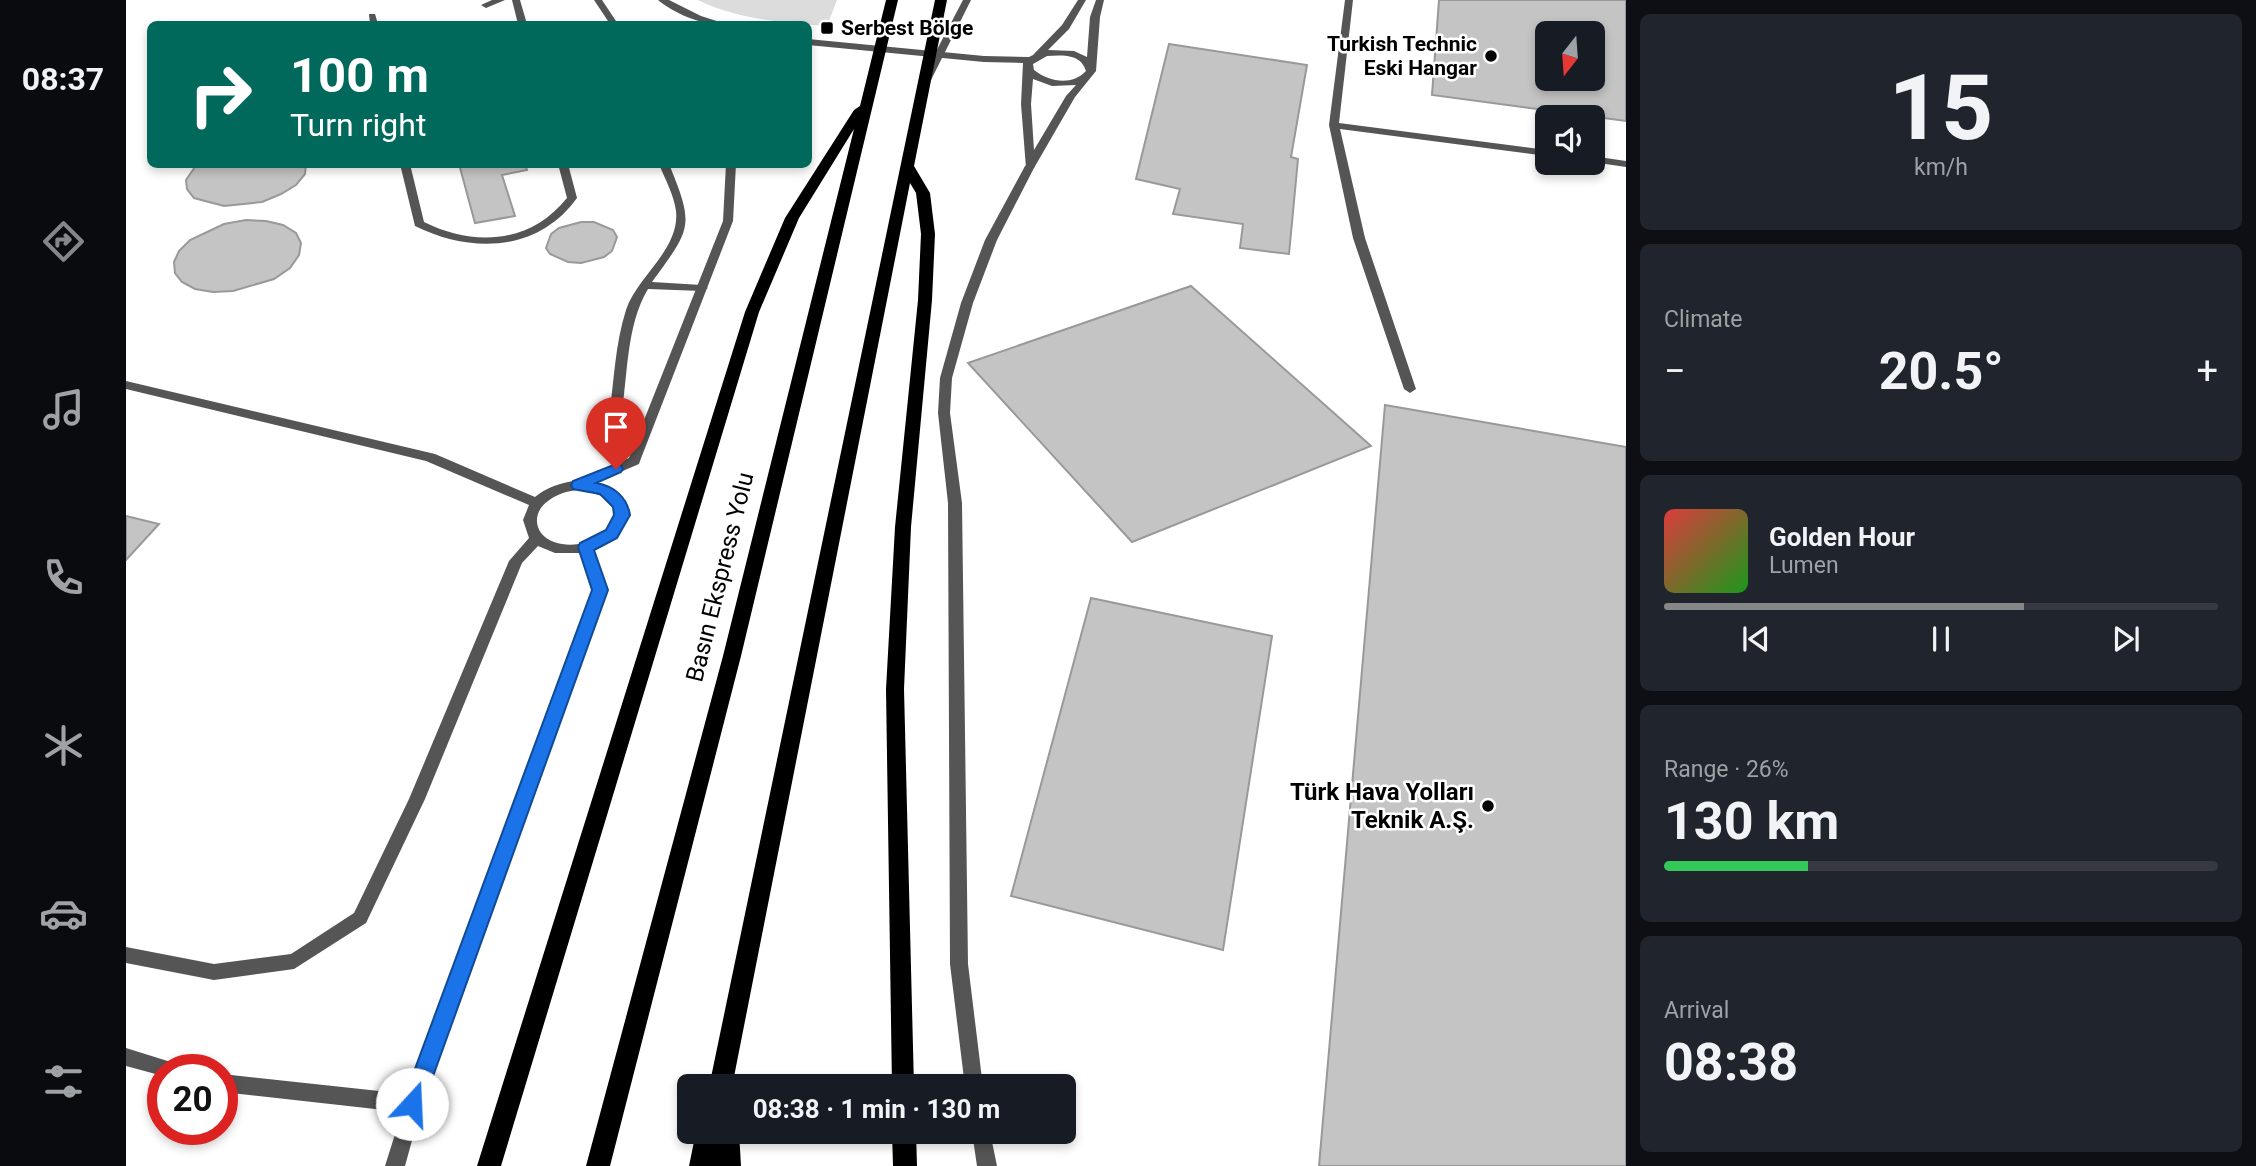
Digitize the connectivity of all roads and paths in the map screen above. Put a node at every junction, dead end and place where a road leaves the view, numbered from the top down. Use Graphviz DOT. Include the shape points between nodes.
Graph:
graph roads {
  1 [pos="501,0"];
  2 [pos="516,0"];
  3 [pos="598,0"];
  4 [pos="662,0"];
  5 [pos="892,0"];
  6 [pos="941,0"];
  7 [pos="967,0"];
  8 [pos="1082,0"];
  9 [pos="1100,0"];
  10 [pos="1349,0"];
  11 [pos="486,5"];
  12 [pos="522,21"];
  13 [pos="612,21"];
  14 [pos="710,21"];
  15 [pos="812,42"];
  16 [pos="1031,63"];
  17 [pos="1089,71"];
  18 [pos="926,82"];
  19 [pos="867,99"];
  20 [pos="1334,125"];
  21 [pos="1535,151"];
  22 [pos="1605,161"];
  23 [pos="1626,164"];
  24 [pos="906,165"];
  25 [pos="1030,166"];
  26 [pos="406,168"];
  27 [pos="564,168"];
  28 [pos="666,168"];
  29 [pos="731,168"];
  30 [pos="643,285"];
  31 [pos="702,288"];
  32 [pos="126,385"];
  33 [pos="1410,389"];
  34 [pos="615,417"];
  35 [pos="578,485"];
  36 [pos="537,502"];
  37 [pos="537,538"];
  38 [pos="586,547"];
  39 [pos="126,955"];
  40 [pos="126,1057"];
  41 [pos="147,1063"];
  42 [pos="723,1074"];
  43 [pos="902,1074"];
  44 [pos="972,1074"];
  45 [pos="238,1085"];
  46 [pos="412,1104"];
  47 [pos="708,1144"];
  48 [pos="726,1144"];
  49 [pos="904,1144"];
  50 [pos="983,1144"];
  51 [pos="395,1166"];
  52 [pos="489,1166"];
  53 [pos="598,1166"];
  54 [pos="703,1166"];
  55 [pos="727,1166"];
  56 [pos="905,1166"];
  57 [pos="987,1166"];
  1 -- 11 [label="street"];
  2 -- 12 [label="street"];
  3 -- 13 [label="street"];
  4 -- 14 [label="street"];
  5 -- 19 [label="main road, Basın Ekspress Yolu"];
  6 -- 18 [label="main road"];
  7 -- 18 [label="street"];
  8 -- 16 [label="street" via="1066,27"];
  9 -- 17 [label="street"];
  10 -- 20 [label="street"];
  15 -- 16 [label="street"];
  16 -- 17 [label="street" via="1046,53 1068,53 1087,60"];
  16 -- 17 [label="street" via="1040,79 1056,83 1075,82"];
  16 -- 25 [label="street" via="1026,104"];
  17 -- 25 [label="street"];
  18 -- 24 [label="main road"];
  19 -- 52 [label="main road" via="792,218 752,312"];
  19 -- 53 [label="main road, Basın Ekspress Yolu" via="732,656"];
  20 -- 21 [label="street"];
  20 -- 33 [label="street" via="1359,237"];
  22 -- 23 [label="street"];
  24 -- 42 [label="main road"];
  24 -- 43 [label="main road" via="923,193 928,234 903,527 895,688"];
  25 -- 44 [label="street" via="991,240 946,378 944,413 955,503 958,964"];
  26 -- 27 [label="street" via="419,224 444,237 478,241 523,234 558,216 572,198"];
  28 -- 30 [label="street" via="682,212 681,224 671,249"];
  29 -- 31 [label="street" via="728,221"];
  30 -- 31 [label="street"];
  30 -- 34 [label="street" via="632,309"];
  31 -- 35 [label="street" via="634,461"];
  32 -- 36 [label="street" via="430,457"];
  35 -- 36 [label="street"];
  35 -- 38 [label="street" via="605,490 620,505 622,515 611,534"];
  36 -- 37 [label="street" via="530,514 530,527"];
  37 -- 38 [label="street" via="559,548"];
  37 -- 39 [label="street" via="516,561 417,799 360,918 294,961 214,972"];
  38 -- 46 [label="street" via="600,590"];
  40 -- 41 [label="street"];
  45 -- 46 [label="street"];
  46 -- 51 [label="street"];
  47 -- 54 [label="highway"];
  48 -- 55 [label="highway"];
  49 -- 56 [label="main road"];
  50 -- 57 [label="street"];
}
